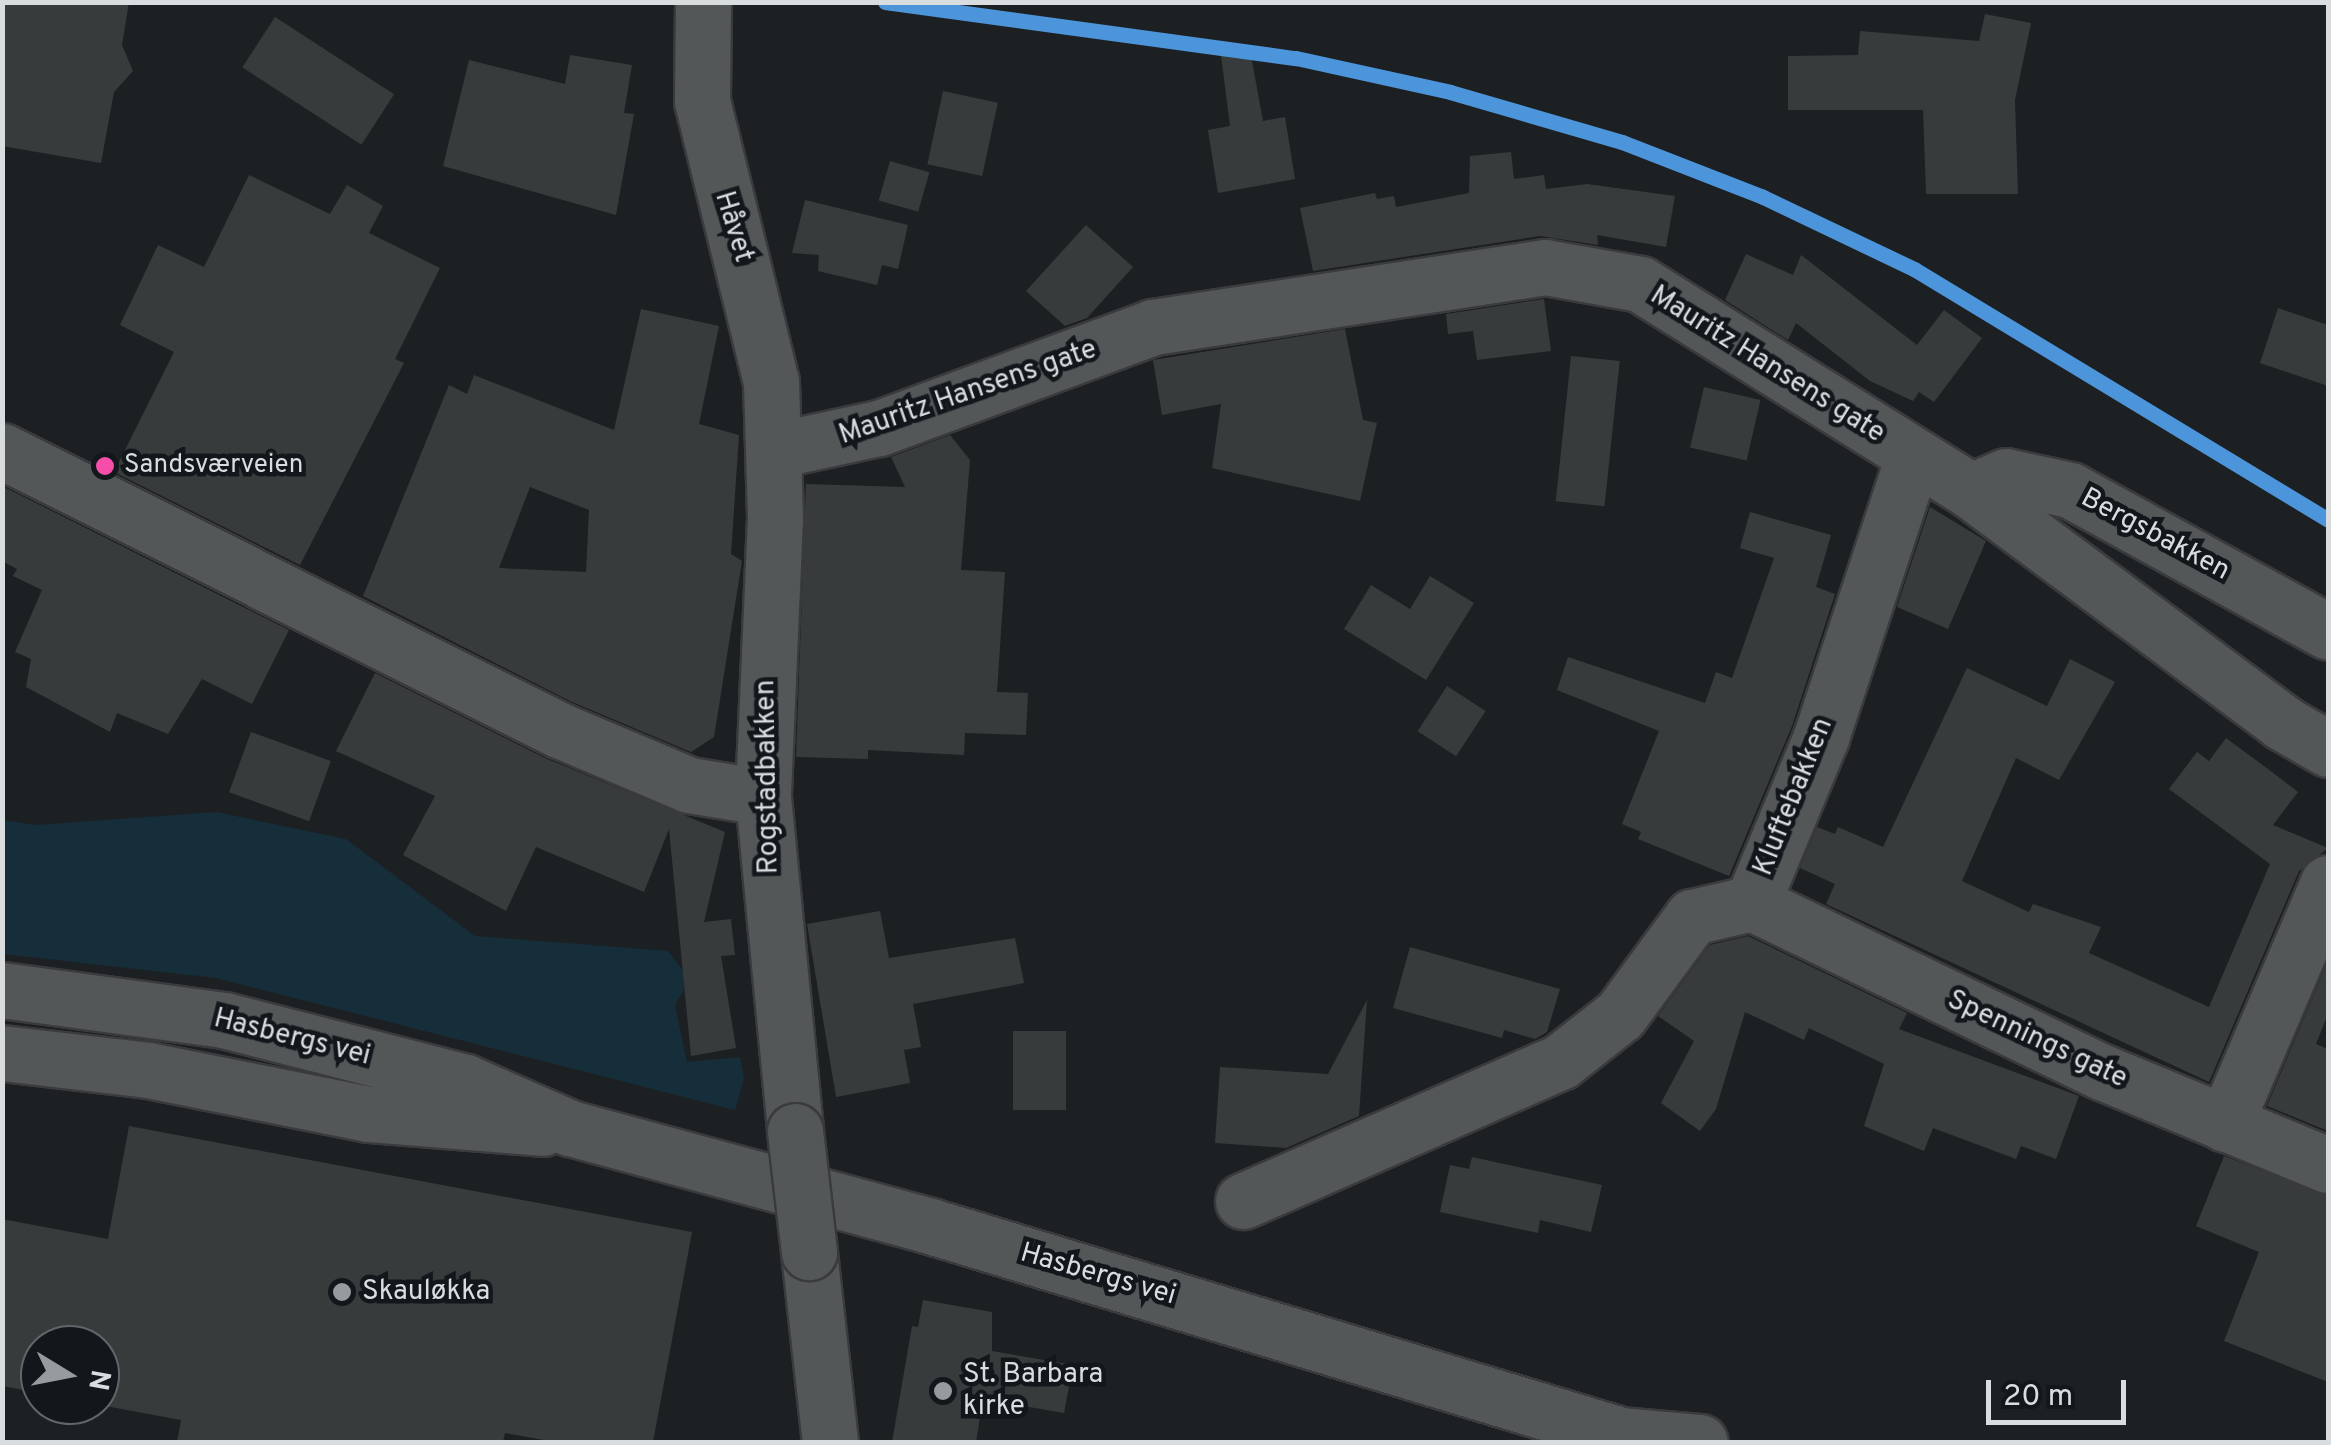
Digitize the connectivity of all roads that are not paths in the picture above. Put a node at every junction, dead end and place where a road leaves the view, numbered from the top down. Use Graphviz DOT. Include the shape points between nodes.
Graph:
graph roads {
  1 [pos="702,11"];
  2 [pos="776,450"];
  3 [pos="2,451"];
  4 [pos="1912,458"];
  5 [pos="1971,491"];
  6 [pos="2328,632"];
  7 [pos="2328,749"];
  8 [pos="762,797"];
  9 [pos="2328,883"];
  10 [pos="1752,902"];
  11 [pos="2,990"];
  12 [pos="3,1063"];
  13 [pos="2225,1124"];
  14 [pos="570,1128"];
  15 [pos="2328,1165"];
  16 [pos="1243,1201"];
  17 [pos="1628,1439"];
  18 [pos="830,1442"];
  19 [pos="1700,1442"];
  1 -- 2 [label="street, Håvet" via="702,101 764,336"];
  2 -- 4 [label="street, Mauritz Hansens gate" via="879,428 1153,327 1545,267 1640,284 1826,396"];
  2 -- 8 [label="street, Rogstadbakken"];
  3 -- 8 [label="street" via="558,730 689,786"];
  4 -- 5 [label="street, Mauritz Hansens gate"];
  4 -- 10 [label="street, Kluftebakken" via="1821,737"];
  5 -- 6 [label="street, Bergsbakken" via="2006,476 2070,490"];
  5 -- 7 [label="street, Mauritz Hansens gate" via="2282,723"];
  8 -- 18 [label="street, Rogstadbakken, bridge" via="804,1116 809,1252"];
  9 -- 13 [label="street"];
  10 -- 13 [label="street, Spennings gate" via="2102,1072"];
  10 -- 16 [label="street, Kluftebakken" via="1692,916 1620,1016 1560,1062"];
  11 -- 14 [label="street, Hasbergs vei" via="224,1020 465,1082"];
  12 -- 14 [label="street, Hasbergs vei" via="134,1068 456,1126"];
  13 -- 15 [label="street, Spennings gate"];
  14 -- 17 [label="street, Hasbergs vei" via="1144,1289"];
  17 -- 19 [label="street, Hasbergs vei"];
}
